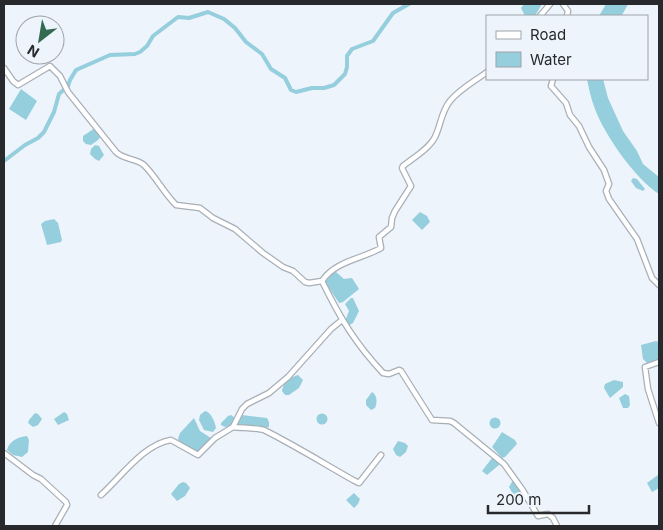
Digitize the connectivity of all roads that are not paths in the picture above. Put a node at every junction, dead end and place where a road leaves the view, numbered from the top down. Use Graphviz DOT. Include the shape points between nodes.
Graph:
graph roads {
  1 [pos="550,4"];
  2 [pos="562,4"];
  3 [pos="541,15"];
  4 [pos="567,15"];
  5 [pos="4,68"];
  6 [pos="486,73"];
  7 [pos="553,80"];
  8 [pos="322,281"];
  9 [pos="659,285"];
  10 [pos="342,320"];
  11 [pos="659,362"];
  12 [pos="659,422"];
  13 [pos="233,427"];
  14 [pos="4,453"];
  15 [pos="381,455"];
  16 [pos="101,495"];
  17 [pos="55,526"];
  18 [pos="557,526"];
  1 -- 3 [label="street"];
  2 -- 4 [label="street"];
  5 -- 8 [label="street" via="18,85 50,66 116,152 144,165 176,205 200,208 235,229 305,282"];
  6 -- 8 [label="street" via="449,102 429,145 403,166 411,186 393,216 391,227 379,238 380,248 337,267"];
  7 -- 9 [label="street" via="552,86 566,103 604,170 609,184 606,191 609,199 637,239 652,278"];
  8 -- 10 [label="street"];
  10 -- 13 [label="street" via="288,377 269,393 247,404"];
  10 -- 18 [label="street" via="357,343 384,373 401,371 432,420 450,421 468,433 504,464 538,516 548,514"];
  11 -- 12 [label="street" via="645,367 648,389"];
  13 -- 15 [label="street" via="264,430 358,482"];
  13 -- 16 [label="street" via="215,438 198,455 171,440 155,445"];
  14 -- 17 [label="street" via="41,479 66,502"];
}
